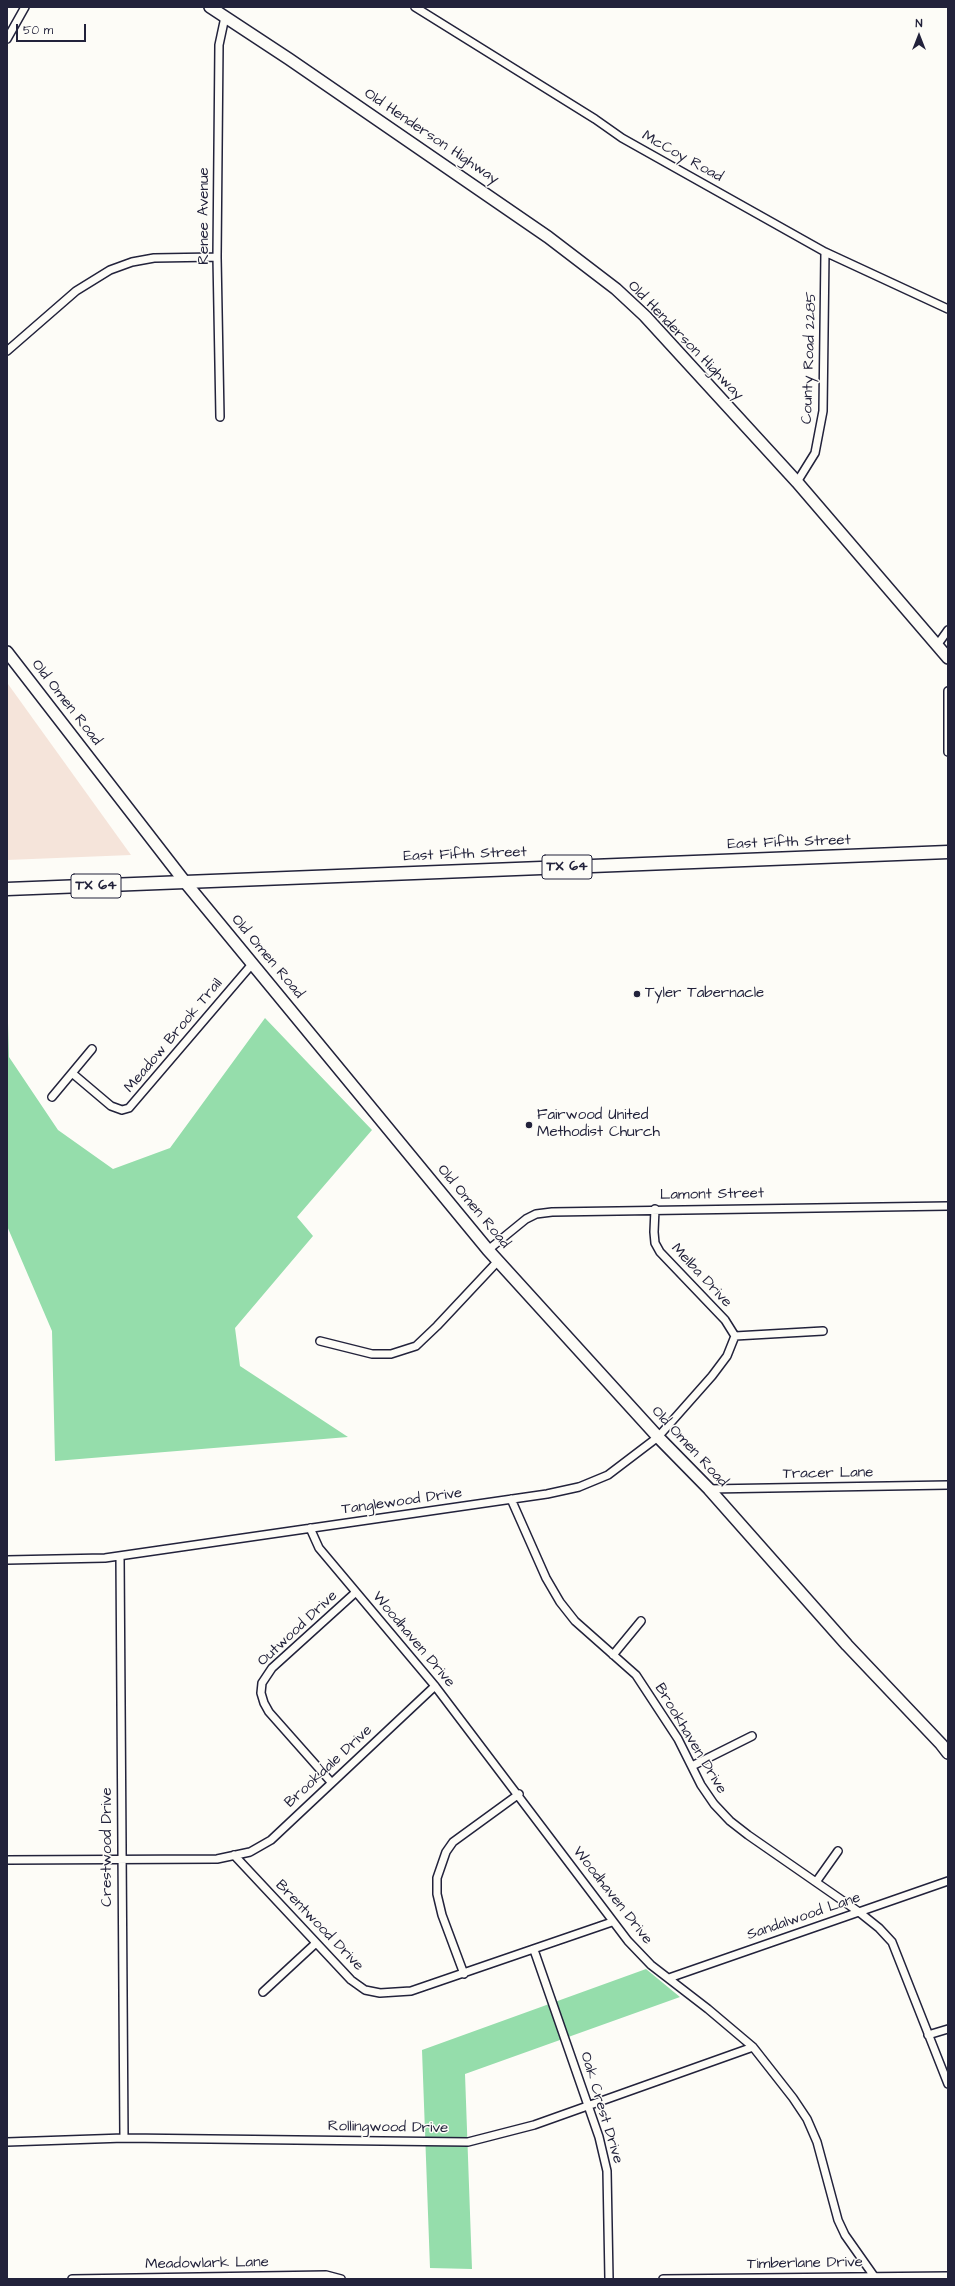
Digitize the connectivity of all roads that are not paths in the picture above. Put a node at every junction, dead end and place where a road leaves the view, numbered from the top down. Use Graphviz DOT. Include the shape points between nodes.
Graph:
graph roads {
  1 [pos="25,7"];
  2 [pos="210,7"];
  3 [pos="415,7"];
  4 [pos="225,17"];
  5 [pos="7,39"];
  6 [pos="824,252"];
  7 [pos="217,257"];
  8 [pos="948,309"];
  9 [pos="7,351"];
  10 [pos="220,417"];
  11 [pos="797,482"];
  12 [pos="948,630"];
  13 [pos="938,644"];
  14 [pos="7,652"];
  15 [pos="948,658"];
  16 [pos="948,691"];
  17 [pos="948,752"];
  18 [pos="948,852"];
  19 [pos="185,882"];
  20 [pos="7,889"];
  21 [pos="253,963"];
  22 [pos="92,1049"];
  23 [pos="72,1073"];
  24 [pos="52,1097"];
  25 [pos="948,1206"];
  26 [pos="655,1209"];
  27 [pos="488,1250"];
  28 [pos="498,1261"];
  29 [pos="823,1331"];
  30 [pos="735,1336"];
  31 [pos="320,1341"];
  32 [pos="658,1437"];
  33 [pos="948,1485"];
  34 [pos="709,1489"];
  35 [pos="511,1499"];
  36 [pos="310,1528"];
  37 [pos="120,1556"];
  38 [pos="7,1560"];
  39 [pos="356,1592"];
  40 [pos="641,1621"];
  41 [pos="613,1655"];
  42 [pos="435,1686"];
  43 [pos="752,1736"];
  44 [pos="948,1753"];
  45 [pos="692,1766"];
  46 [pos="331,1782"];
  47 [pos="519,1794"];
  48 [pos="838,1851"];
  49 [pos="234,1855"];
  50 [pos="121,1859"];
  51 [pos="7,1860"];
  52 [pos="948,1881"];
  53 [pos="816,1882"];
  54 [pos="859,1912"];
  55 [pos="612,1922"];
  56 [pos="316,1943"];
  57 [pos="534,1950"];
  58 [pos="464,1974"];
  59 [pos="668,1978"];
  60 [pos="263,1992"];
  61 [pos="948,2029"];
  62 [pos="928,2035"];
  63 [pos="753,2047"];
  64 [pos="948,2084"];
  65 [pos="590,2105"];
  66 [pos="124,2138"];
  67 [pos="7,2142"];
  68 [pos="948,2276"];
  69 [pos="875,2278"];
  70 [pos="72,2279"];
  71 [pos="341,2279"];
  72 [pos="609,2279"];
  73 [pos="663,2279"];
  1 -- 5 [label="street"];
  2 -- 4 [label="street, Old Henderson Highway"];
  3 -- 6 [label="street, McCoy Road" via="596,119 622,138"];
  4 -- 7 [label="street, Renee Avenue" via="219,45"];
  4 -- 11 [label="street, Old Henderson Highway" via="497,201 586,265 645,316"];
  6 -- 8 [label="street, McCoy Road"];
  6 -- 11 [label="street, County Road 2285" via="824,411 815,453"];
  7 -- 9 [label="street" via="154,258 110,270 76,290"];
  7 -- 10 [label="street, Renee Avenue"];
  11 -- 13 [label="street, Old Henderson Highway"];
  12 -- 13 [label="street"];
  13 -- 15 [label="street, Old Henderson Highway"];
  14 -- 19 [label="street, Old Omen Road"];
  16 -- 17 [label="street"];
  18 -- 19 [label="main road, East Fifth Street / TX 64"];
  19 -- 20 [label="main road, East Fifth Street / TX 64"];
  19 -- 21 [label="street, Old Omen Road"];
  21 -- 23 [label="street, Meadow Brook Trail" via="129,1108 122,1110 111,1106"];
  21 -- 27 [label="street, Old Omen Road"];
  22 -- 23 [label="street"];
  23 -- 24 [label="street"];
  25 -- 26 [label="street, Lamont Street"];
  26 -- 27 [label="street, Lamont Street" via="536,1214"];
  26 -- 30 [label="street, Melba Drive" via="655,1243 660,1252 725,1320"];
  27 -- 28 [label="street, Old Omen Road"];
  28 -- 31 [label="street" via="416,1346 391,1354 372,1354"];
  28 -- 32 [label="street, Old Omen Road"];
  29 -- 30 [label="street"];
  30 -- 32 [label="street, Tanglewood Drive" via="727,1356 712,1376"];
  32 -- 34 [label="street, Old Omen Road"];
  32 -- 35 [label="street, Tanglewood Drive" via="608,1475 579,1487"];
  33 -- 34 [label="street, Tracer Lane"];
  34 -- 44 [label="street, Old Omen Road" via="847,1645"];
  35 -- 36 [label="street, Tanglewood Drive"];
  35 -- 41 [label="street, Brookhaven Drive" via="546,1578 560,1602 575,1621"];
  36 -- 37 [label="street, Tanglewood Drive"];
  36 -- 39 [label="street, Woodhaven Drive" via="319,1548"];
  37 -- 38 [label="street, Tanglewood Drive" via="76,1560"];
  37 -- 50 [label="street, Crestwood Drive"];
  39 -- 42 [label="street, Woodhaven Drive"];
  39 -- 46 [label="street, Outwood Drive" via="272,1668 262,1683 261,1693 269,1712"];
  40 -- 41 [label="street"];
  41 -- 45 [label="street, Brookhaven Drive" via="636,1675 678,1739"];
  42 -- 46 [label="street, Brookdale Drive"];
  42 -- 47 [label="street, Woodhaven Drive"];
  43 -- 45 [label="street"];
  45 -- 53 [label="street, Brookhaven Drive" via="714,1804 730,1821"];
  46 -- 49 [label="street, Brookdale Drive" via="271,1840 250,1852"];
  47 -- 55 [label="street, Woodhaven Drive"];
  47 -- 58 [label="street" via="453,1842 446,1852 438,1878 437,1894 442,1915"];
  48 -- 53 [label="street"];
  49 -- 50 [label="street" via="217,1859"];
  49 -- 56 [label="street, Brentwood Drive"];
  50 -- 51 [label="street"];
  50 -- 66 [label="street, Crestwood Drive"];
  52 -- 54 [label="street, Sandalwood Lane"];
  53 -- 54 [label="street, Brookhaven Drive"];
  54 -- 59 [label="street, Sandalwood Lane"];
  54 -- 62 [label="street, Brookhaven Drive" via="892,1942"];
  55 -- 57 [label="street, Brentwood Drive"];
  55 -- 59 [label="street, Woodhaven Drive" via="651,1965"];
  56 -- 58 [label="street, Brentwood Drive" via="351,1980 365,1990 380,1993 403,1992"];
  56 -- 60 [label="street"];
  57 -- 58 [label="street, Brentwood Drive"];
  57 -- 65 [label="street, Oak Crest Drive"];
  59 -- 63 [label="street, Woodhaven Drive"];
  61 -- 62 [label="street"];
  62 -- 64 [label="street, Brookhaven Drive"];
  63 -- 65 [label="street, Rollingwood Drive"];
  63 -- 69 [label="street, Woodhaven Drive" via="807,2120 817,2142 838,2220 845,2235"];
  65 -- 66 [label="street, Rollingwood Drive" via="513,2131 468,2142"];
  65 -- 72 [label="street, Oak Crest Drive" via="607,2171"];
  66 -- 67 [label="street, Rollingwood Drive"];
  68 -- 69 [label="street, Timberlane Drive"];
  69 -- 73 [label="street, Timberlane Drive"];
  70 -- 71 [label="street, Meadowlark Lane" via="326,2275"];
}
